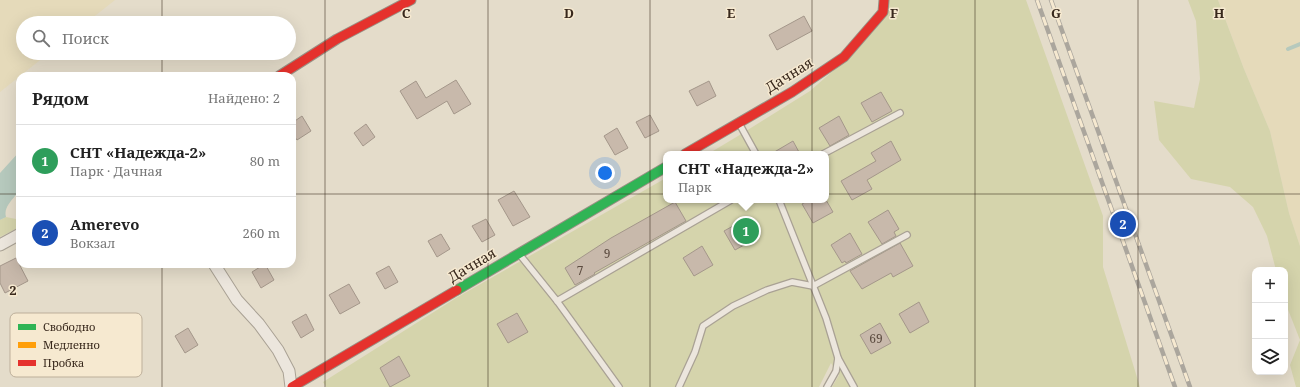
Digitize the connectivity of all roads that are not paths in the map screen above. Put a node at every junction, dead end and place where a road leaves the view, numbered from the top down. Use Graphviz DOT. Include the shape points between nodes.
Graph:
graph roads {
  1 [pos="411,0"];
  2 [pos="884,0"];
  3 [pos="285,72"];
  4 [pos="900,113"];
  5 [pos="739,124"];
  6 [pos="692,151"];
  7 [pos="754,151"];
  8 [pos="829,151"];
  9 [pos="663,168"];
  10 [pos="663,168"];
  11 [pos="726,203"];
  12 [pos="780,203"];
  13 [pos="16,236"];
  14 [pos="907,236"];
  15 [pos="0,245"];
  16 [pos="516,250"];
  17 [pos="217,268"];
  18 [pos="813,286"];
  19 [pos="557,301"];
  20 [pos="838,358"];
  21 [pos="306,381"];
  22 [pos="292,387"];
  23 [pos="620,387"];
  24 [pos="679,387"];
  25 [pos="827,387"];
  26 [pos="854,387"];
  1 -- 3 [label="street" via="337,39"];
  2 -- 5 [label="street" via="883,12 844,57"];
  4 -- 8 [label="lane"];
  5 -- 6 [label="street"];
  5 -- 7 [label="lane"];
  9 -- 16 [label="street"];
  10 -- 22 [label="street, Дачная"];
  11 -- 19 [label="lane"];
  12 -- 18 [label="lane"];
  13 -- 15 [label="street"];
  14 -- 18 [label="lane"];
  16 -- 19 [label="lane"];
  16 -- 21 [label="street" via="407,311"];
  17 -- 22 [label="street" via="237,300 260,324 278,350 289,371"];
  18 -- 20 [label="lane"];
  18 -- 24 [label="lane" via="792,282 767,290 733,306 703,326 695,352"];
  19 -- 23 [label="lane"];
  20 -- 25 [label="lane" via="836,371"];
  20 -- 26 [label="lane"];
}
